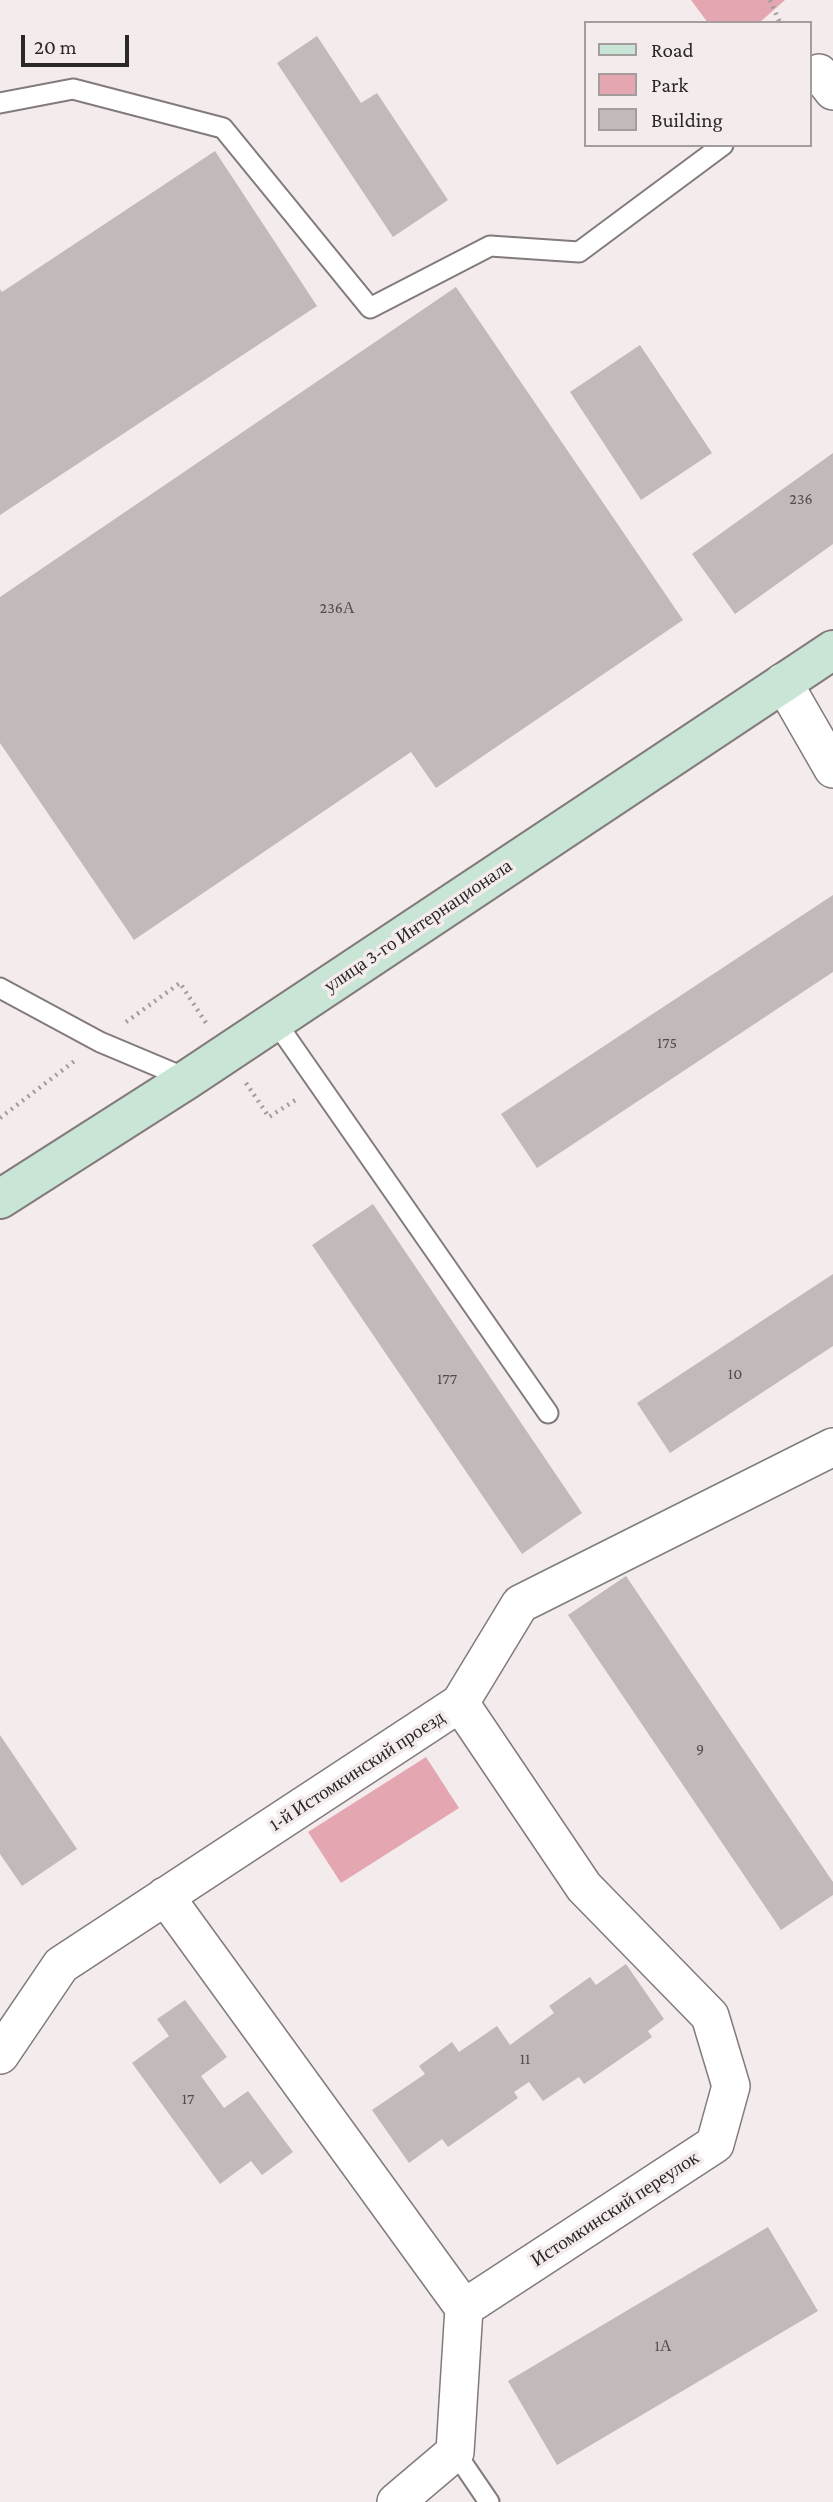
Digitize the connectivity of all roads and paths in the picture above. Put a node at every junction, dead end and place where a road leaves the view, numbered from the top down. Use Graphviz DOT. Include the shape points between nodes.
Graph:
graph roads {
  1 [pos="770,0"];
  2 [pos="779,21"];
  3 [pos="0,103"];
  4 [pos="720,147"];
  5 [pos="833,650"];
  6 [pos="783,682"];
  7 [pos="833,769"];
  8 [pos="0,988"];
  9 [pos="275,1021"];
  10 [pos="188,1079"];
  11 [pos="0,1199"];
  12 [pos="548,1413"];
  13 [pos="833,1447"];
  14 [pos="460,1703"];
  15 [pos="166,1896"];
  16 [pos="0,2055"];
  17 [pos="464,2308"];
  18 [pos="455,2452"];
  19 [pos="396,2502"];
  20 [pos="489,2502"];
  1 -- 2 [label="path"];
  3 -- 4 [label="lane" via="73,89 222,128 370,308 490,246 579,252"];
  5 -- 6 [label="main road, улица 3-го Интернационала"];
  6 -- 7 [label="street"];
  6 -- 9 [label="main road, улица 3-го Интернационала"];
  8 -- 10 [label="lane" via="100,1042"];
  9 -- 10 [label="main road, улица 3-го Интернационала"];
  9 -- 12 [label="lane"];
  10 -- 11 [label="main road, улица 3-го Интернационала"];
  13 -- 14 [label="street, 1-й Истомкинский проезд" via="520,1604"];
  14 -- 15 [label="street, 1-й Истомкинский проезд"];
  14 -- 17 [label="street, Истомкинский переулок" via="584,1887 710,2016 731,2087 715,2144"];
  15 -- 16 [label="street, 1-й Истомкинский проезд" via="61,1965"];
  15 -- 17 [label="street"];
  17 -- 18 [label="street"];
  18 -- 19 [label="street"];
  18 -- 20 [label="lane"];
}
